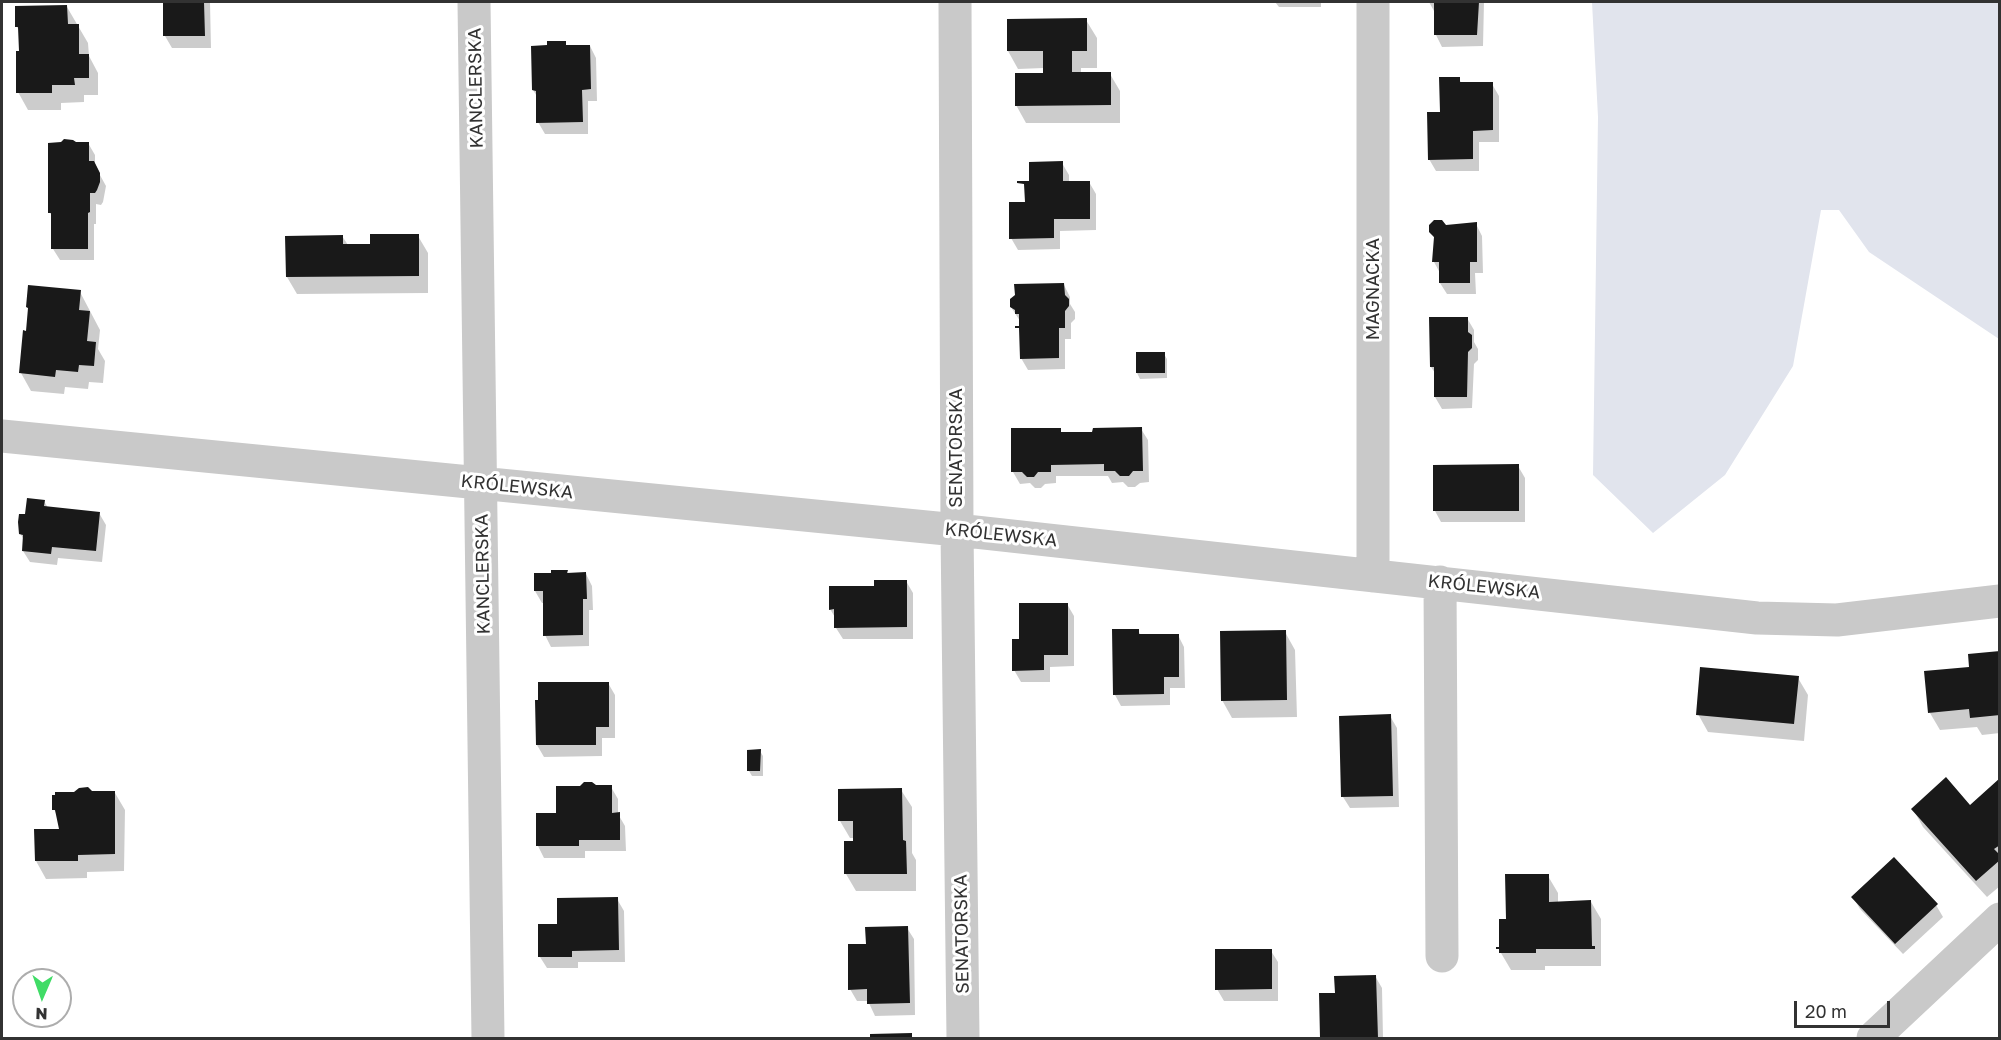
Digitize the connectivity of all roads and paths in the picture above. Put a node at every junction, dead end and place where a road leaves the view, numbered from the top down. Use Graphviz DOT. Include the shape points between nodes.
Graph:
graph roads {
  1 [pos="474,2"];
  2 [pos="955,2"];
  3 [pos="1373,2"];
  4 [pos="2,436"];
  5 [pos="482,484"];
  6 [pos="957,530"];
  7 [pos="1373,576"];
  8 [pos="1440,582"];
  9 [pos="2000,601"];
  10 [pos="2000,919"];
  11 [pos="1442,956"];
  12 [pos="488,1038"];
  13 [pos="963,1038"];
  14 [pos="1873,1038"];
  1 -- 5 [label="street, KANCLERSKA"];
  2 -- 6 [label="street, SENATORSKA"];
  3 -- 7 [label="street, MAGNACKA"];
  4 -- 5 [label="street, KRÓLEWSKA"];
  5 -- 6 [label="street, KRÓLEWSKA"];
  5 -- 12 [label="street, KANCLERSKA"];
  6 -- 7 [label="street, KRÓLEWSKA"];
  6 -- 13 [label="street, SENATORSKA"];
  7 -- 8 [label="street, KRÓLEWSKA"];
  8 -- 9 [label="street, KRÓLEWSKA" via="1757,618 1837,620"];
  8 -- 11 [label="street"];
  10 -- 14 [label="street"];
}
